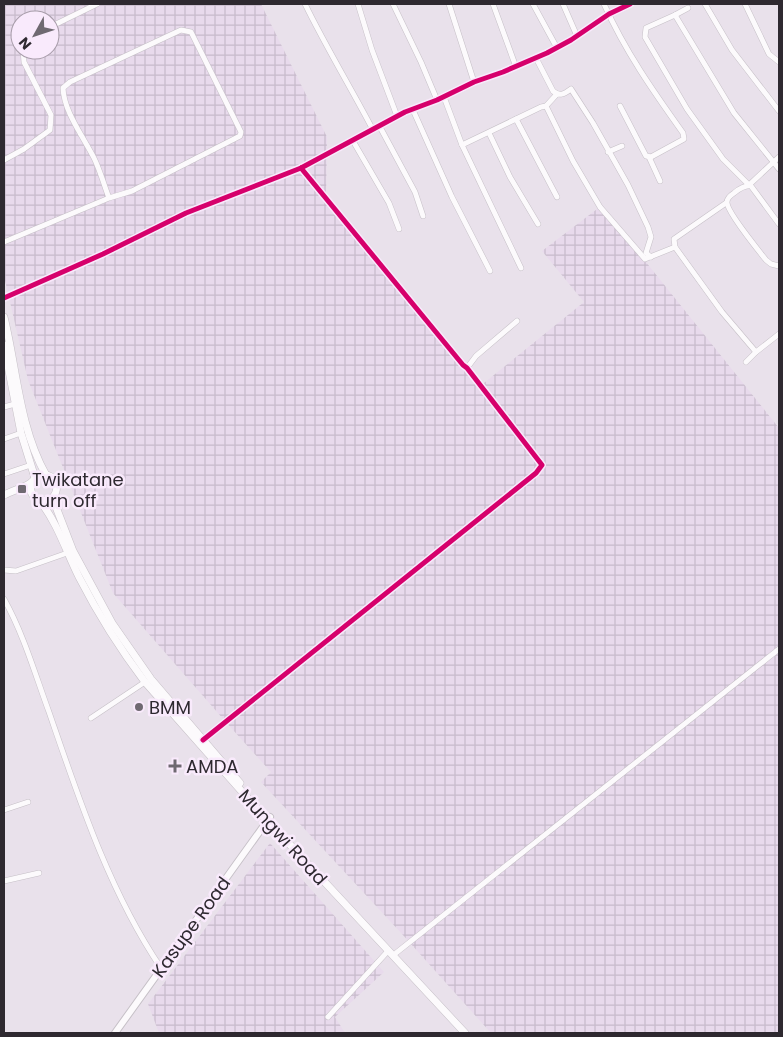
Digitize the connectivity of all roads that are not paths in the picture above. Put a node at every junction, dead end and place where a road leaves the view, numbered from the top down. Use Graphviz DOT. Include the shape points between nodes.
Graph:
graph roads {
  1 [pos="97,4"];
  2 [pos="305,4"];
  3 [pos="358,4"];
  4 [pos="393,4"];
  5 [pos="449,4"];
  6 [pos="493,4"];
  7 [pos="533,4"];
  8 [pos="563,4"];
  9 [pos="604,4"];
  10 [pos="630,4"];
  11 [pos="705,4"];
  12 [pos="744,4"];
  13 [pos="688,8"];
  14 [pos="609,14"];
  15 [pos="675,15"];
  16 [pos="60,22"];
  17 [pos="577,36"];
  18 [pos="558,48"];
  19 [pos="536,58"];
  20 [pos="24,60"];
  21 [pos="779,62"];
  22 [pos="516,67"];
  23 [pos="474,82"];
  24 [pos="557,94"];
  25 [pos="444,97"];
  26 [pos="437,100"];
  27 [pos="546,106"];
  28 [pos="620,106"];
  29 [pos="413,110"];
  30 [pos="779,112"];
  31 [pos="397,116"];
  32 [pos="516,119"];
  33 [pos="380,127"];
  34 [pos="373,130"];
  35 [pos="490,132"];
  36 [pos="353,141"];
  37 [pos="462,144"];
  38 [pos="622,146"];
  39 [pos="608,152"];
  40 [pos="649,157"];
  41 [pos="779,157"];
  42 [pos="4,160"];
  43 [pos="772,162"];
  44 [pos="301,168"];
  45 [pos="779,169"];
  46 [pos="660,181"];
  47 [pos="749,185"];
  48 [pos="557,197"];
  49 [pos="109,198"];
  50 [pos="726,203"];
  51 [pos="422,216"];
  52 [pos="538,224"];
  53 [pos="779,224"];
  54 [pos="399,229"];
  55 [pos="4,242"];
  56 [pos="675,246"];
  57 [pos="651,257"];
  58 [pos="779,266"];
  59 [pos="521,268"];
  60 [pos="490,271"];
  61 [pos="4,298"];
  62 [pos="4,317"];
  63 [pos="517,321"];
  64 [pos="779,334"];
  65 [pos="4,344"];
  66 [pos="756,352"];
  67 [pos="746,362"];
  68 [pos="467,368"];
  69 [pos="6,370"];
  70 [pos="14,404"];
  71 [pos="4,407"];
  72 [pos="21,433"];
  73 [pos="4,439"];
  74 [pos="31,464"];
  75 [pos="4,474"];
  76 [pos="46,475"];
  77 [pos="33,480"];
  78 [pos="16,490"];
  79 [pos="31,493"];
  80 [pos="4,494"];
  81 [pos="54,496"];
  82 [pos="40,501"];
  83 [pos="70,552"];
  84 [pos="4,570"];
  85 [pos="4,599"];
  86 [pos="779,649"];
  87 [pos="145,682"];
  88 [pos="91,718"];
  89 [pos="203,740"];
  90 [pos="28,802"];
  91 [pos="4,810"];
  92 [pos="269,818"];
  93 [pos="39,873"];
  94 [pos="4,881"];
  95 [pos="392,952"];
  96 [pos="161,968"];
  97 [pos="328,1017"];
  98 [pos="114,1033"];
  99 [pos="464,1033"];
  100 [pos="469,1033"];
  1 -- 16 [label="street"];
  2 -- 34 [label="street"];
  3 -- 31 [label="street"];
  4 -- 26 [label="street"];
  5 -- 23 [label="street"];
  6 -- 22 [label="street"];
  7 -- 18 [label="street"];
  8 -- 17 [label="street"];
  9 -- 14 [label="street"];
  10 -- 14 [label="street"];
  11 -- 30 [label="street" via="732,50"];
  12 -- 21 [label="street" via="769,54"];
  13 -- 15 [label="street"];
  14 -- 17 [label="street"];
  14 -- 40 [label="street" via="637,67 684,137"];
  15 -- 43 [label="street" via="734,113"];
  15 -- 47 [label="street" via="646,28 645,37 723,159"];
  17 -- 18 [label="street"];
  18 -- 19 [label="street"];
  19 -- 22 [label="street"];
  19 -- 24 [label="street"];
  20 -- 42 [label="street" via="51,115 50,130"];
  22 -- 23 [label="street"];
  23 -- 25 [label="street"];
  24 -- 27 [label="street"];
  24 -- 39 [label="street" via="562,95 571,89"];
  25 -- 26 [label="street"];
  25 -- 37 [label="street"];
  26 -- 29 [label="street"];
  27 -- 32 [label="street"];
  27 -- 57 [label="street" via="600,207 645,259"];
  28 -- 40 [label="street" via="643,152"];
  29 -- 31 [label="street"];
  29 -- 60 [label="street"];
  31 -- 33 [label="street"];
  32 -- 35 [label="street"];
  32 -- 48 [label="street"];
  33 -- 34 [label="street"];
  33 -- 51 [label="street" via="415,192"];
  34 -- 36 [label="street"];
  35 -- 37 [label="street"];
  35 -- 52 [label="street" via="510,177"];
  36 -- 44 [label="street"];
  36 -- 54 [label="street" via="389,203"];
  37 -- 59 [label="street"];
  38 -- 39 [label="street"];
  39 -- 57 [label="street" via="648,227 651,237 646,253"];
  40 -- 46 [label="street"];
  41 -- 43 [label="street"];
  43 -- 45 [label="street"];
  43 -- 47 [label="street"];
  44 -- 61 [label="street" via="186,213"];
  44 -- 68 [label="street"];
  47 -- 50 [label="street" via="735,192"];
  47 -- 53 [label="street"];
  49 -- 49 [label="street" via="95,159 63,97 63,88 181,30 191,32 241,132 240,136 132,191"];
  49 -- 55 [label="street"];
  50 -- 56 [label="street" via="674,239"];
  50 -- 58 [label="street" via="766,260"];
  56 -- 57 [label="street"];
  56 -- 66 [label="street" via="722,312"];
  62 -- 76 [label="main road" via="28,432 34,453"];
  63 -- 68 [label="street" via="476,356"];
  64 -- 66 [label="street"];
  65 -- 69 [label="main road"];
  66 -- 67 [label="street"];
  68 -- 89 [label="street" via="542,465 540,468"];
  69 -- 70 [label="main road"];
  70 -- 71 [label="street"];
  70 -- 72 [label="main road"];
  72 -- 73 [label="street"];
  72 -- 74 [label="main road"];
  74 -- 75 [label="street"];
  74 -- 77 [label="main road"];
  76 -- 77 [label="main road"];
  76 -- 81 [label="main road" via="56,483"];
  77 -- 78 [label="main road"];
  77 -- 79 [label="main road"];
  78 -- 79 [label="main road"];
  78 -- 80 [label="main road"];
  79 -- 82 [label="main road"];
  81 -- 82 [label="main road" via="48,501"];
  81 -- 83 [label="main road, Mungwi Road"];
  82 -- 83 [label="main road, Mungwi Road"];
  83 -- 84 [label="street" via="16,571"];
  83 -- 87 [label="main road, Mungwi Road" via="101,617"];
  83 -- 89 [label="main road, Mungwi Road" via="151,679"];
  85 -- 96 [label="street" via="34,667 94,836 122,902"];
  86 -- 95 [label="street"];
  87 -- 88 [label="street"];
  87 -- 92 [label="main road, Mungwi Road"];
  89 -- 92 [label="main road, Mungwi Road"];
  90 -- 91 [label="street"];
  92 -- 95 [label="main road, Mungwi Road"];
  92 -- 96 [label="street, Kasupe Road"];
  93 -- 94 [label="street"];
  95 -- 97 [label="street"];
  95 -- 99 [label="main road, Mungwi Road"];
  95 -- 100 [label="main road, Mungwi Road"];
  96 -- 98 [label="street, Kasupe Road"];
}
